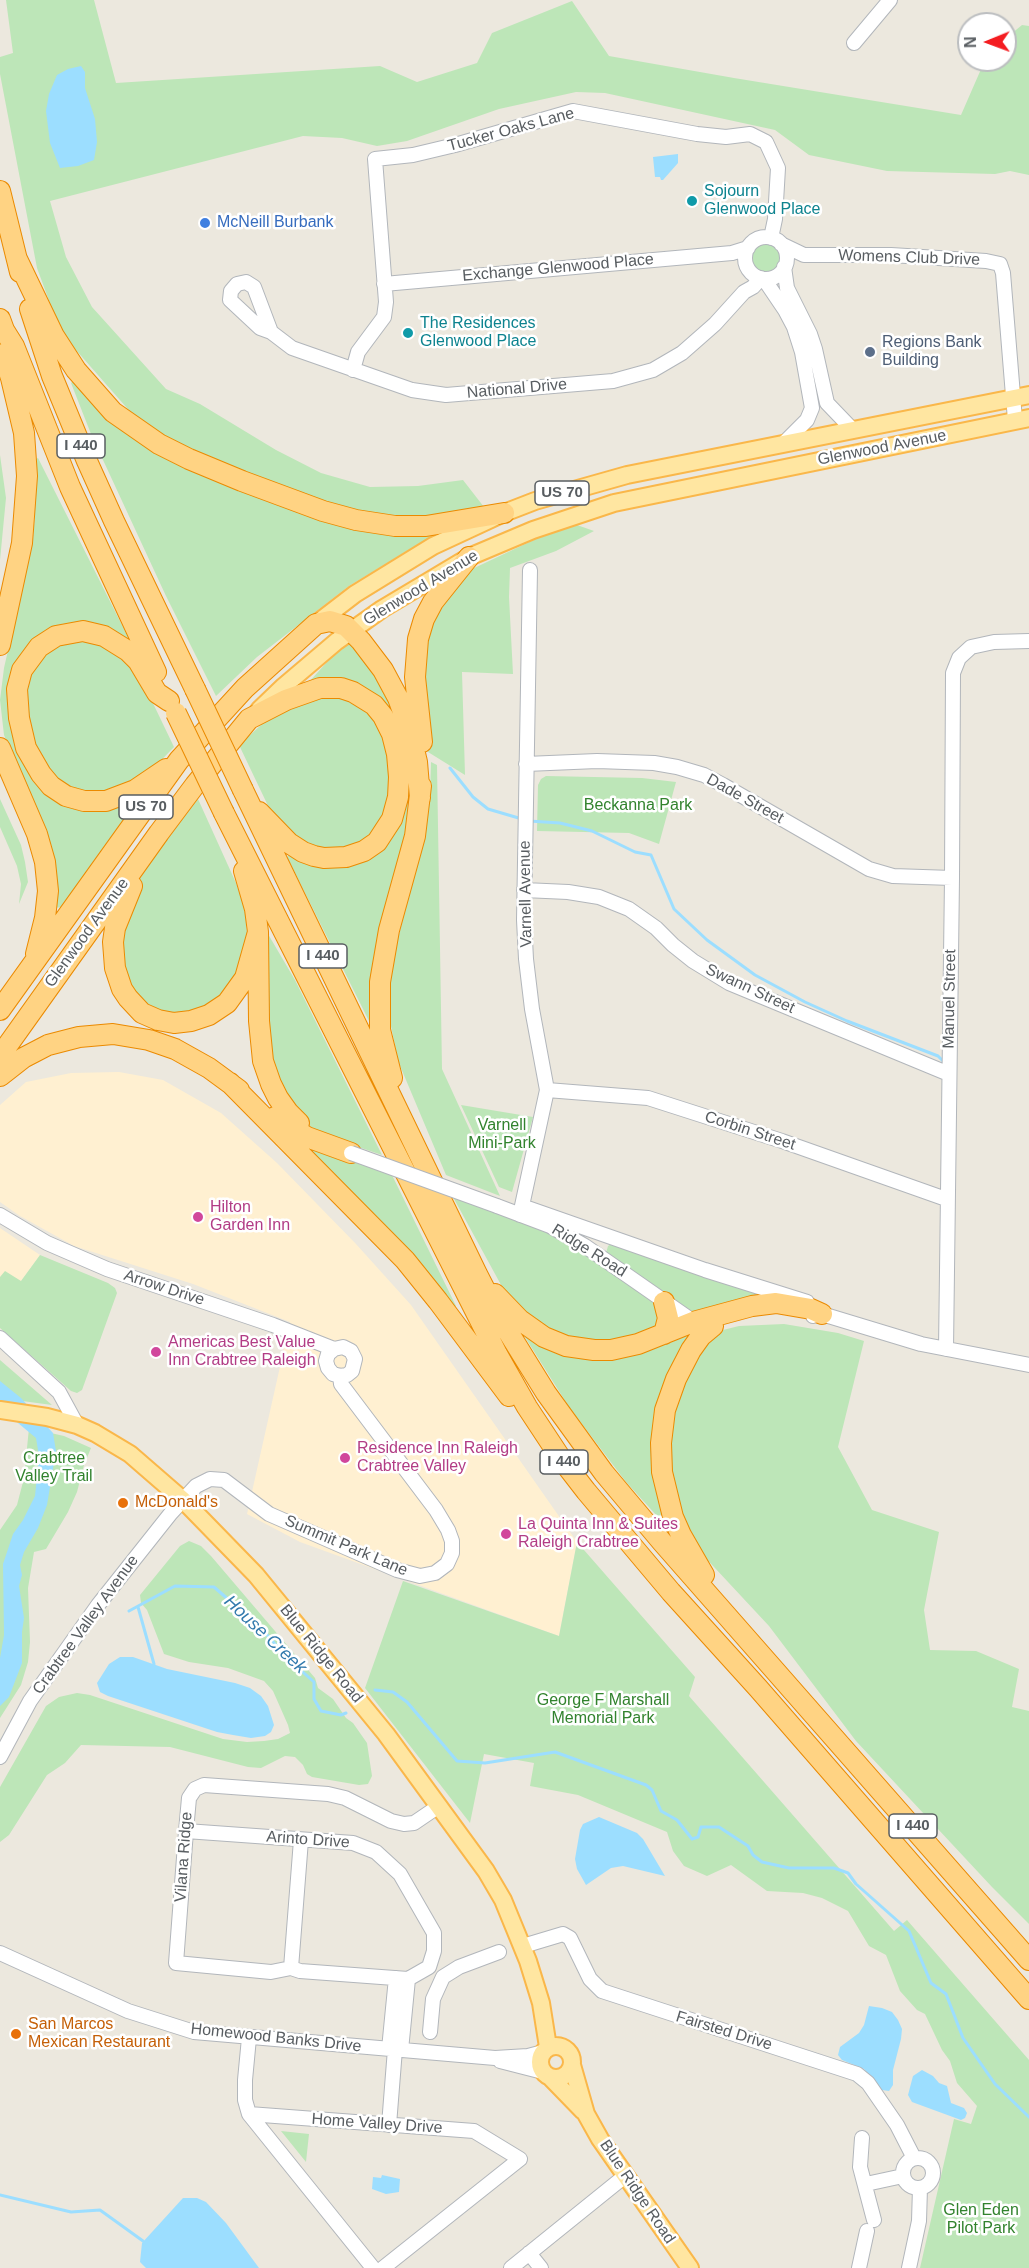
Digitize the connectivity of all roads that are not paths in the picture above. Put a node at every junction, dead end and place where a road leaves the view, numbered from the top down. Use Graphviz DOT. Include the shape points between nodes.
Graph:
graph roads {
  1 [pos="890,0"];
  2 [pos="854,43"];
  3 [pos="0,191"];
  4 [pos="776,241"];
  5 [pos="748,248"];
  6 [pos="732,254"];
  7 [pos="804,255"];
  8 [pos="17,260"];
  9 [pos="747,265"];
  10 [pos="785,266"];
  11 [pos="762,278"];
  12 [pos="384,284"];
  13 [pos="744,292"];
  14 [pos="2,324"];
  15 [pos="271,332"];
  16 [pos="353,370"];
  17 [pos="1021,396"];
  18 [pos="1022,419"];
  19 [pos="844,431"];
  20 [pos="783,444"];
  21 [pos="840,457"];
  22 [pos="504,513"];
  23 [pos="469,557"];
  24 [pos="530,570"];
  25 [pos="316,624"];
  26 [pos="351,630"];
  27 [pos="1029,641"];
  28 [pos="0,645"];
  29 [pos="172,707"];
  30 [pos="249,719"];
  31 [pos="0,748"];
  32 [pos="179,760"];
  33 [pos="526,764"];
  34 [pos="245,795"];
  35 [pos="420,798"];
  36 [pos="159,833"];
  37 [pos="234,834"];
  38 [pos="952,878"];
  39 [pos="524,890"];
  40 [pos="258,932"];
  41 [pos="31,968"];
  42 [pos="0,1010"];
  43 [pos="0,1056"];
  44 [pos="949,1074"];
  45 [pos="0,1076"];
  46 [pos="230,1083"];
  47 [pos="547,1090"];
  48 [pos="403,1121"];
  49 [pos="351,1152"];
  50 [pos="946,1199"];
  51 [pos="521,1210"];
  52 [pos="0,1215"];
  53 [pos="605,1235"];
  54 [pos="596,1253"];
  55 [pos="477,1274"];
  56 [pos="664,1302"];
  57 [pos="822,1314"];
  58 [pos="693,1322"];
  59 [pos="713,1326"];
  60 [pos="664,1334"];
  61 [pos="0,1338"];
  62 [pos="334,1349"];
  63 [pos="946,1349"];
  64 [pos="1029,1365"];
  65 [pos="340,1376"];
  66 [pos="0,1410"];
  67 [pos="78,1425"];
  68 [pos="562,1460"];
  69 [pos="183,1500"];
  70 [pos="725,1611"];
  71 [pos="0,1757"];
  72 [pos="439,1806"];
  73 [pos="186,1831"];
  74 [pos="301,1840"];
  75 [pos="523,1946"];
  76 [pos="499,1952"];
  77 [pos="0,1953"];
  78 [pos="1029,1960"];
  79 [pos="429,1967"];
  80 [pos="291,1968"];
  81 [pos="443,1977"];
  82 [pos="402,1979"];
  83 [pos="1029,1999"];
  84 [pos="541,2003"];
  85 [pos="430,2032"];
  86 [pos="249,2038"];
  87 [pos="566,2048"];
  88 [pos="395,2049"];
  89 [pos="545,2050"];
  90 [pos="495,2058"];
  91 [pos="572,2065"];
  92 [pos="547,2074"];
  93 [pos="249,2114"];
  94 [pos="586,2114"];
  95 [pos="390,2125"];
  96 [pos="862,2138"];
  97 [pos="914,2158"];
  98 [pos="625,2176"];
  99 [pos="903,2176"];
  100 [pos="866,2184"];
  101 [pos="920,2188"];
  102 [pos="529,2253"];
  103 [pos="374,2268"];
  104 [pos="383,2268"];
  105 [pos="511,2268"];
  106 [pos="541,2268"];
  107 [pos="690,2268"];
  108 [pos="859,2268"];
  109 [pos="909,2268"];
  1 -- 2 [label="street"];
  3 -- 8 [label="highway, I 440"];
  4 -- 5 [label="street" via="758,239"];
  4 -- 7 [label="street, Womens Club Drive"];
  4 -- 10 [label="street" via="786,254"];
  4 -- 12 [label="street, Tucker Oaks Lane" via="778,168 766,142 750,134 697,135 573,111 455,146 375,159"];
  5 -- 6 [label="street, Exchange Glenwood Place"];
  5 -- 9 [label="street"];
  6 -- 9 [label="street"];
  6 -- 12 [label="street, Exchange Glenwood Place"];
  7 -- 10 [label="street, Womens Club Drive"];
  7 -- 17 [label="street, Womens Club Drive" via="891,255 1000,264"];
  8 -- 22 [label="highway" via="54,336 87,384 113,412 179,454 242,482 366,522 426,526"];
  8 -- 34 [label="highway, I 440, bridge" via="33,320 69,419"];
  9 -- 11 [label="street"];
  9 -- 13 [label="street"];
  10 -- 11 [label="street" via="776,276"];
  10 -- 19 [label="street" via="787,288 810,333 827,403"];
  11 -- 13 [label="street, National Drive"];
  11 -- 20 [label="street" via="796,333 812,408 807,420"];
  12 -- 16 [label="street, Tucker Oaks Lane" via="384,317 358,352"];
  13 -- 16 [label="street, National Drive" via="682,353 634,377 447,395 412,390"];
  14 -- 28 [label="highway" via="2,351 24,433 27,476 22,543"];
  14 -- 29 [label="highway, I 440" via="70,487"];
  15 -- 16 [label="street, National Drive" via="292,348"];
  17 -- 18 [label="street, Womens Club Drive"];
  17 -- 19 [label="main road, Glenwood Avenue / US 70"];
  18 -- 21 [label="main road, Glenwood Avenue / US 70"];
  19 -- 20 [label="main road, Glenwood Avenue / US 70"];
  19 -- 21 [label="main road"];
  20 -- 22 [label="main road, Glenwood Avenue / US 70" via="592,483"];
  21 -- 23 [label="main road, Glenwood Avenue / US 70" via="614,503"];
  22 -- 25 [label="main road, Glenwood Avenue / US 70" via="400,565"];
  23 -- 26 [label="main road, Glenwood Avenue / US 70"];
  23 -- 35 [label="highway" via="433,602 418,639 416,677 424,762"];
  24 -- 33 [label="street, Varnell Avenue"];
  25 -- 26 [label="highway" via="334,621"];
  25 -- 32 [label="highway, Glenwood Avenue / US 70" via="245,688"];
  26 -- 30 [label="main road, Glenwood Avenue / US 70"];
  26 -- 35 [label="highway" via="383,670 398,698 415,749"];
  27 -- 38 [label="street, Manuel Street" via="971,647 958,658 953,673"];
  29 -- 32 [label="highway" via="157,693 128,651 104,636 83,631 56,636 39,647 22,670 17,689 18,718 27,748 45,780 66,795 92,802 116,798"];
  29 -- 37 [label="highway, I 440, bridge"];
  30 -- 34 [label="highway" via="310,690 332,688 352,692 374,705 388,725 397,754 399,786 392,819 383,836 364,851 346,857 324,858 297,849"];
  30 -- 36 [label="highway, Glenwood Avenue / US 70"];
  31 -- 41 [label="highway" via="37,834 48,876 45,918"];
  32 -- 41 [label="highway, Glenwood Avenue / US 70"];
  33 -- 38 [label="street, Dade Street" via="597,761 677,767 723,785 869,869 893,876"];
  33 -- 39 [label="street, Varnell Avenue"];
  34 -- 48 [label="highway, I 440"];
  35 -- 48 [label="highway" via="415,836 389,930 380,982 380,1030"];
  36 -- 40 [label="highway" via="115,928 115,969 122,989 135,1006 151,1017 174,1023 200,1019 218,1010 245,978"];
  36 -- 43 [label="highway, Glenwood Avenue / US 70"];
  37 -- 40 [label="highway"];
  37 -- 68 [label="highway, I 440" via="497,1354"];
  38 -- 44 [label="street, Manuel Street"];
  39 -- 44 [label="street, Swann Street" via="599,897 629,909 693,961 729,983"];
  39 -- 47 [label="street, Varnell Avenue" via="526,959"];
  40 -- 49 [label="highway" via="261,1048 271,1084 294,1119"];
  41 -- 42 [label="highway, Glenwood Avenue / US 70"];
  44 -- 50 [label="street, Manuel Street"];
  45 -- 46 [label="highway" via="48,1045 113,1034 175,1049"];
  46 -- 49 [label="highway" via="293,1130"];
  46 -- 68 [label="highway" via="405,1260"];
  47 -- 50 [label="street, Corbin Street" via="648,1098"];
  47 -- 51 [label="street, Varnell Avenue"];
  48 -- 55 [label="highway, I 440"];
  49 -- 51 [label="street, Ridge Road, bridge" via="497,1206"];
  50 -- 63 [label="street, Manuel Street"];
  51 -- 53 [label="street, Ridge Road"];
  51 -- 54 [label="street, Ridge Road"];
  52 -- 62 [label="street, Arrow Drive" via="56,1247 107,1269 273,1324"];
  53 -- 54 [label="street"];
  53 -- 57 [label="street, Ridge Road" via="790,1295 813,1304"];
  54 -- 56 [label="street, Ridge Road"];
  55 -- 60 [label="highway" via="520,1320 566,1346 611,1350"];
  55 -- 70 [label="highway, I 440" via="524,1360 573,1433 662,1542"];
  56 -- 58 [label="street, Ridge Road"];
  56 -- 60 [label="highway" via="668,1318"];
  57 -- 58 [label="highway" via="793,1305 765,1304"];
  57 -- 59 [label="street, Ridge Road" via="763,1314"];
  57 -- 63 [label="street, Ridge Road"];
  58 -- 59 [label="street, Ridge Road"];
  58 -- 60 [label="highway"];
  59 -- 70 [label="highway" via="701,1335 676,1379 665,1410 661,1457 664,1487 677,1526"];
  61 -- 67 [label="street" via="59,1392"];
  62 -- 65 [label="street" via="326,1361 333,1374"];
  62 -- 65 [label="street, Arrow Drive" via="343,1347 355,1359 352,1371"];
  63 -- 64 [label="street, Ridge Road"];
  65 -- 69 [label="street, Summit Park Lane" via="341,1384 448,1530 452,1553 447,1564 435,1573 420,1576 397,1570 263,1510 224,1480 210,1479 196,1486"];
  66 -- 67 [label="main road, Blue Ridge Road"];
  67 -- 69 [label="main road, Blue Ridge Road" via="130,1454"];
  68 -- 83 [label="highway, I 440" via="656,1575"];
  69 -- 71 [label="street, Crabtree Valley Avenue" via="85,1623 30,1701"];
  69 -- 72 [label="main road, Blue Ridge Road" via="287,1613"];
  70 -- 78 [label="highway, I 440"];
  72 -- 73 [label="street, Vilana Ridge" via="414,1823 399,1824 334,1795 204,1785 190,1795"];
  72 -- 75 [label="main road, Blue Ridge Road" via="486,1871"];
  73 -- 74 [label="street, Arinto Drive"];
  73 -- 80 [label="street, Vilana Ridge" via="176,1963 271,1972"];
  74 -- 79 [label="street, Arinto Drive" via="357,1844 389,1862 434,1933"];
  74 -- 80 [label="street"];
  75 -- 84 [label="main road, Blue Ridge Road"];
  75 -- 97 [label="street, Fairsted Drive" via="563,1934 570,1938 590,1979 602,1991 857,2074 868,2083 897,2125"];
  76 -- 81 [label="street"];
  77 -- 86 [label="street, Homewood Banks Drive" via="128,2011 194,2032"];
  79 -- 81 [label="street"];
  79 -- 82 [label="street"];
  80 -- 82 [label="street, Vilana Ridge"];
  81 -- 85 [label="street" via="433,1999"];
  82 -- 88 [label="street"];
  84 -- 87 [label="main road, Blue Ridge Road"];
  84 -- 89 [label="main road, Blue Ridge Road"];
  86 -- 88 [label="street, Homewood Banks Drive"];
  86 -- 93 [label="street" via="245,2080"];
  87 -- 89 [label="main road" via="557,2045"];
  87 -- 91 [label="main road"];
  88 -- 90 [label="street, Homewood Banks Drive"];
  88 -- 95 [label="street"];
  89 -- 90 [label="street, Homewood Banks Drive" via="528,2056"];
  89 -- 92 [label="main road" via="540,2063"];
  90 -- 92 [label="street, Homewood Banks Drive"];
  91 -- 92 [label="main road" via="564,2076"];
  91 -- 94 [label="main road, Blue Ridge Road"];
  92 -- 94 [label="main road, Blue Ridge Road"];
  93 -- 95 [label="street, Home Valley Drive"];
  93 -- 103 [label="street"];
  94 -- 98 [label="main road, Blue Ridge Road"];
  95 -- 104 [label="street, Home Valley Drive" via="474,2131 520,2159"];
  96 -- 100 [label="street" via="860,2167"];
  97 -- 99 [label="street" via="905,2166"];
  97 -- 101 [label="street" via="925,2159 933,2171 930,2182"];
  98 -- 102 [label="street"];
  98 -- 107 [label="main road, Blue Ridge Road"];
  99 -- 100 [label="street"];
  99 -- 101 [label="street" via="908,2184"];
  100 -- 108 [label="street" via="870,2226"];
  101 -- 109 [label="street" via="919,2222"];
  102 -- 105 [label="street"];
  102 -- 106 [label="street"];
}
